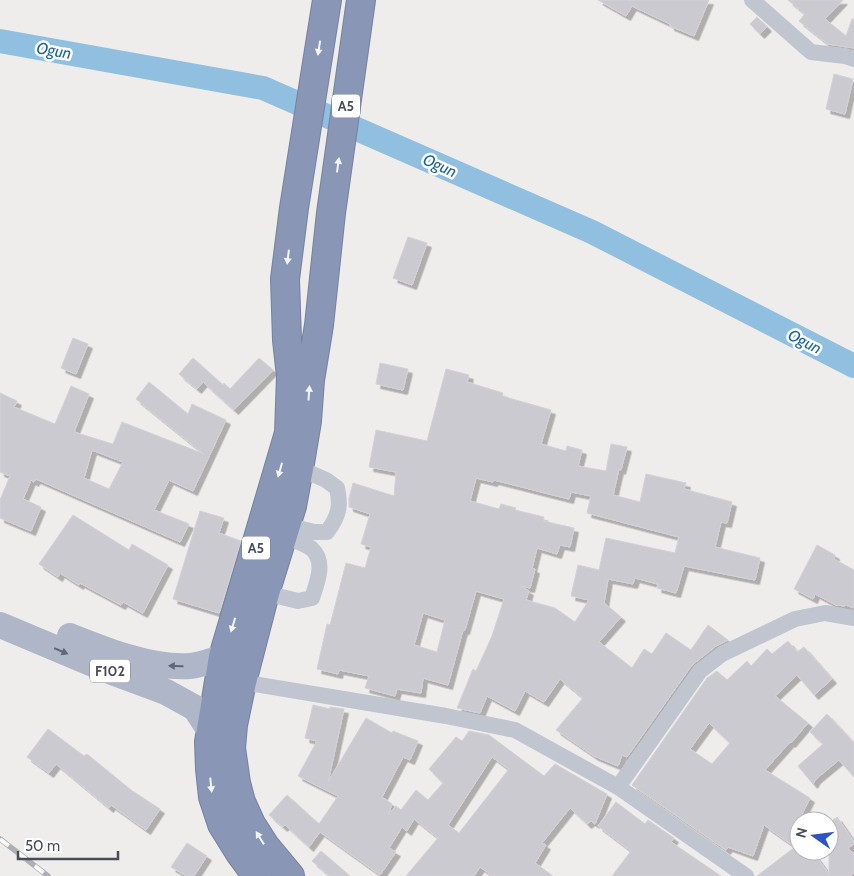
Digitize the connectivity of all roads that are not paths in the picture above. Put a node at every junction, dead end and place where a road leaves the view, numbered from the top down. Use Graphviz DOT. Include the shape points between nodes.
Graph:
graph roads {
  1 [pos="327,0"];
  2 [pos="361,0"];
  3 [pos="752,0"];
  4 [pos="854,59"];
  5 [pos="299,468"];
  6 [pos="284,530"];
  7 [pos="265,593"];
  8 [pos="0,607"];
  9 [pos="854,618"];
  10 [pos="0,625"];
  11 [pos="223,656"];
  12 [pos="242,682"];
  13 [pos="210,731"];
  14 [pos="618,787"];
  15 [pos="257,876"];
  16 [pos="290,876"];
  17 [pos="746,876"];
  1 -- 11 [label="highway, A5, one-way" via="285,279 291,376 289,433"];
  5 -- 2 [label="highway, A5, one-way"];
  3 -- 4 [label="street" via="811,52"];
  5 -- 6 [label="highway, A5"];
  5 -- 6 [label="street" via="337,488 340,504 327,532"];
  6 -- 7 [label="highway, A5"];
  6 -- 7 [label="street" via="312,549 320,562 318,580 312,598 298,601"];
  7 -- 12 [label="highway, A5"];
  11 -- 8 [label="main road, one-way" via="191,666 162,665 88,643"];
  9 -- 14 [label="street" via="825,613 795,619 722,654 700,671"];
  10 -- 13 [label="main road, F102, one-way" via="166,692 194,708"];
  11 -- 13 [label="highway, A5"];
  12 -- 14 [label="street" via="515,730"];
  16 -- 12 [label="highway, A5, one-way" via="251,824 236,783 231,748"];
  13 -- 15 [label="highway, A5, one-way" via="212,797 222,824"];
  14 -- 17 [label="street"];
}
